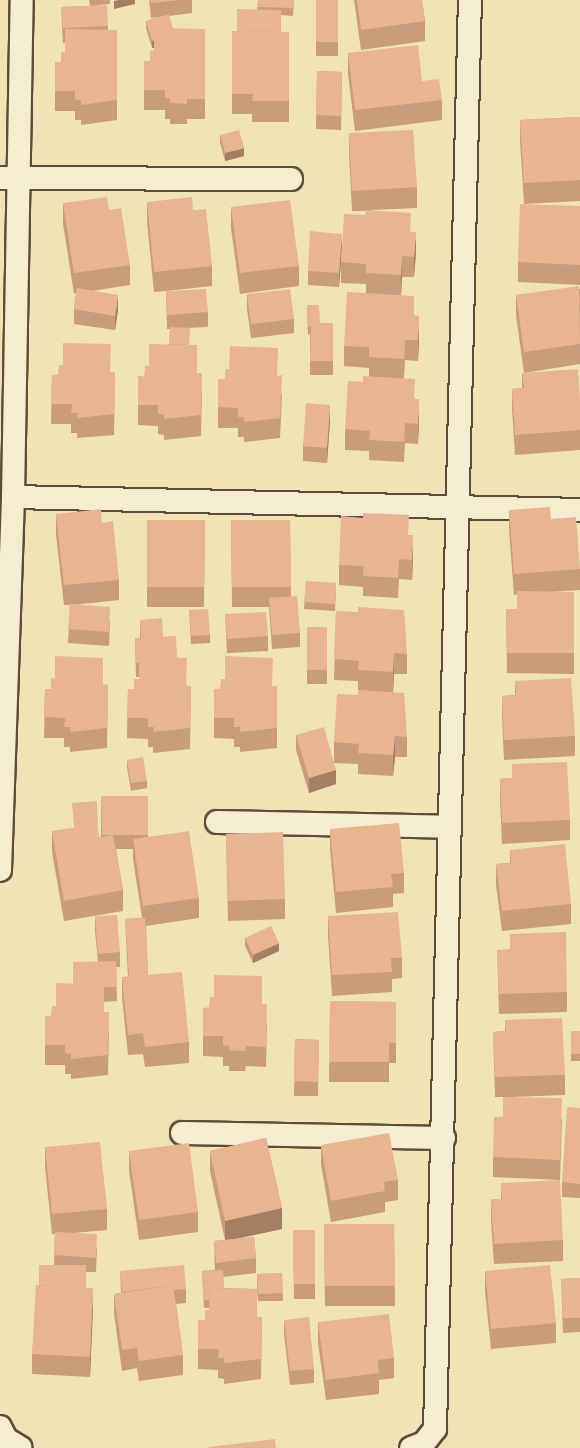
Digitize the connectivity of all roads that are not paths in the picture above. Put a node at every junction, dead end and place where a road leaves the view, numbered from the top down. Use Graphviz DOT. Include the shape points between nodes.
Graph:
graph roads {
  1 [pos="22,0"];
  2 [pos="470,0"];
  3 [pos="10,178"];
  4 [pos="291,179"];
  5 [pos="13,497"];
  6 [pos="455,507"];
  7 [pos="580,510"];
  8 [pos="217,822"];
  9 [pos="450,827"];
  10 [pos="0,870"];
  11 [pos="182,1133"];
  12 [pos="444,1138"];
  13 [pos="0,1427"];
  14 [pos="21,1448"];
  15 [pos="411,1448"];
  1 -- 3 [label="street"];
  2 -- 6 [label="street"];
  3 -- 4 [label="street"];
  3 -- 5 [label="street"];
  5 -- 6 [label="street"];
  5 -- 10 [label="street"];
  6 -- 7 [label="street"];
  6 -- 9 [label="street"];
  8 -- 9 [label="street"];
  9 -- 12 [label="street"];
  11 -- 12 [label="street"];
  12 -- 15 [label="street" via="435,1429 424,1443"];
  13 -- 14 [label="street" via="6,1439"];
}
